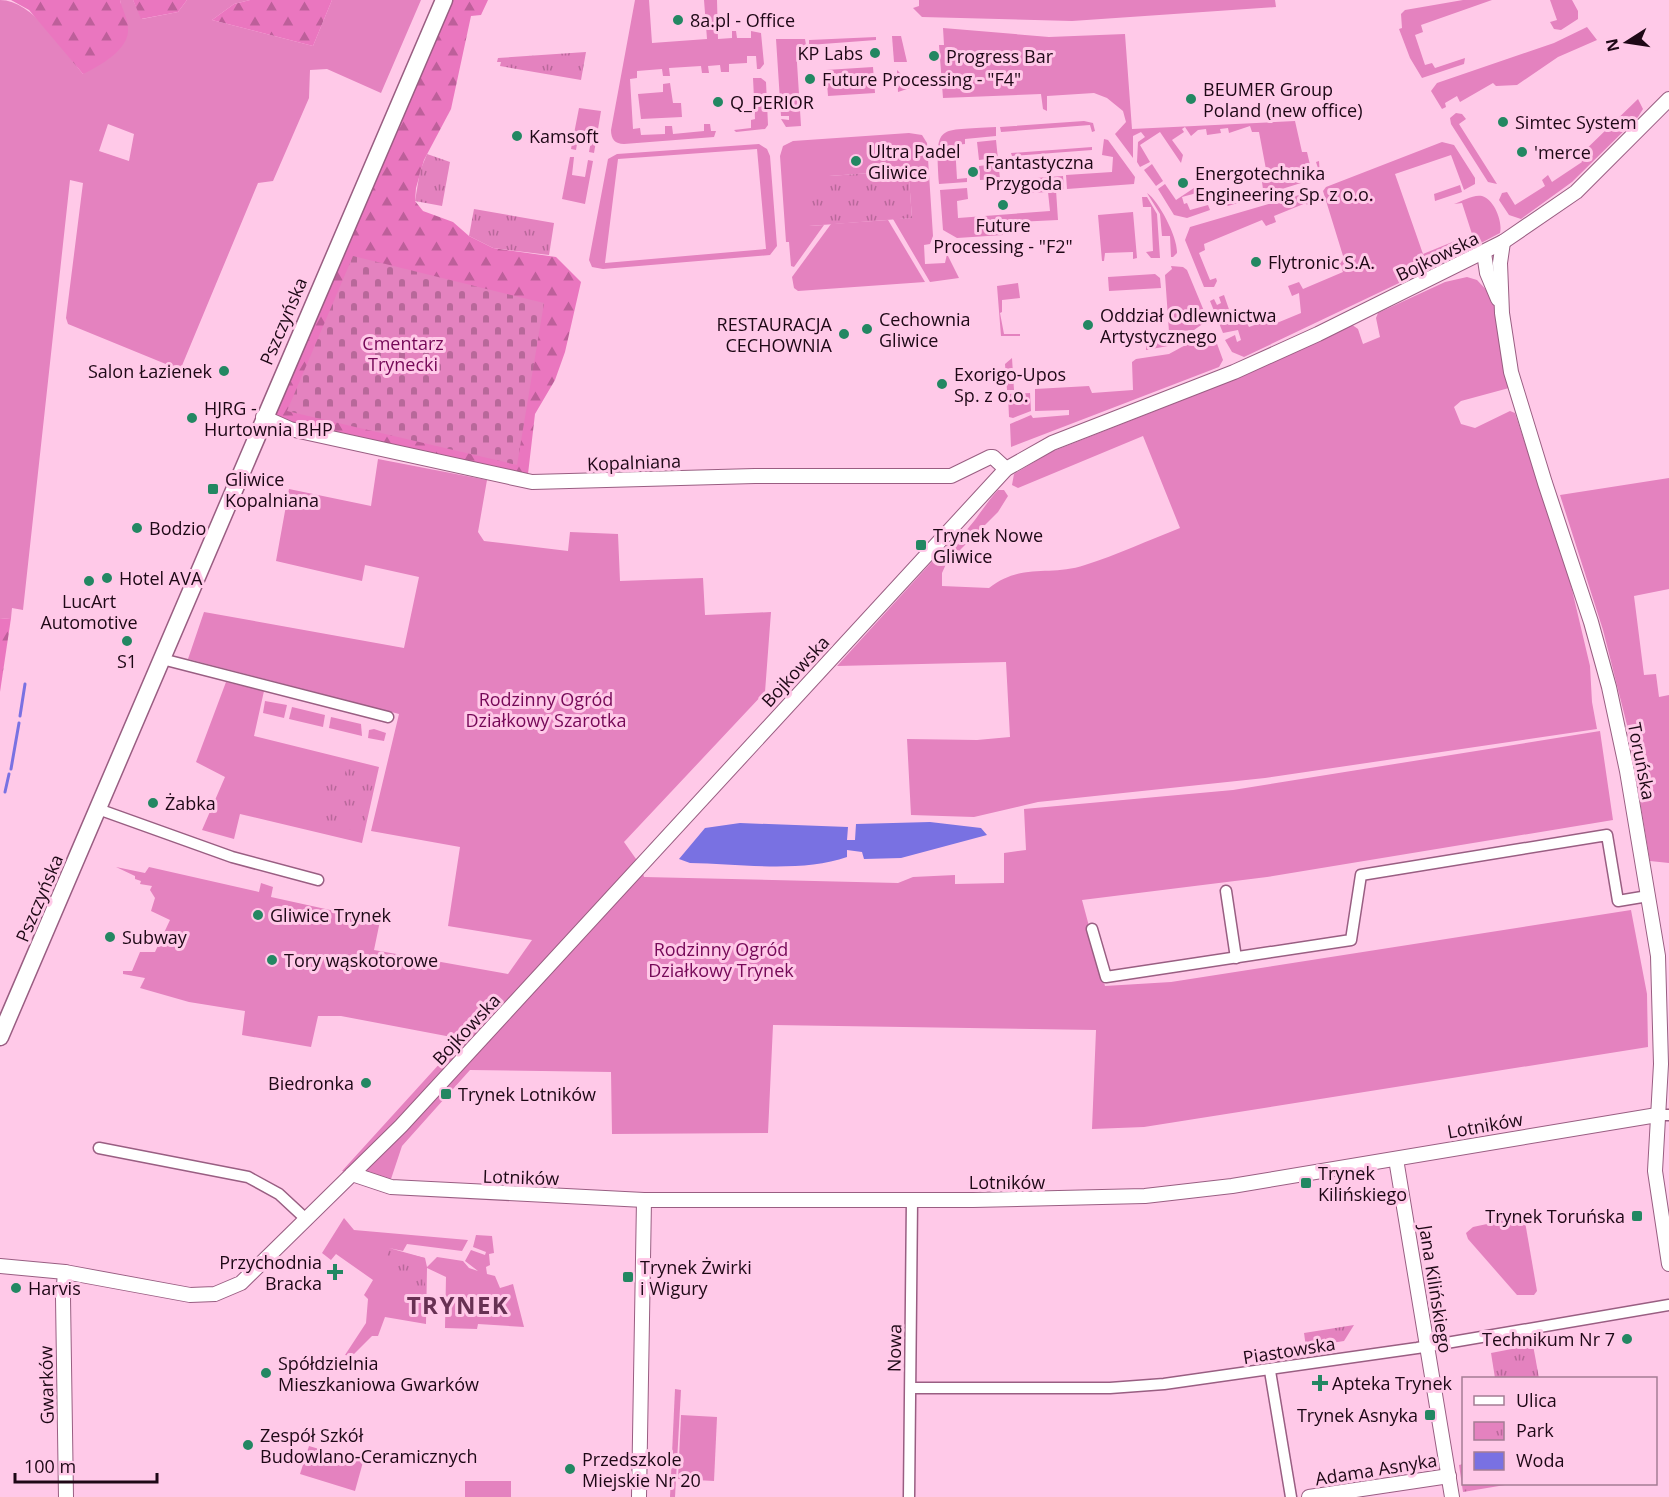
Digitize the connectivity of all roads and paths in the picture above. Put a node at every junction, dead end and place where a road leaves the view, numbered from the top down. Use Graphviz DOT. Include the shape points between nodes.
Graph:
graph roads {
  1 [pos="444,0"];
  2 [pos="1669,99"];
  3 [pos="1503,242"];
  4 [pos="1484,253"];
  5 [pos="1454,268"];
  6 [pos="1494,274"];
  7 [pos="263,417"];
  8 [pos="1006,469"];
  9 [pos="162,659"];
  10 [pos="388,717"];
  11 [pos="98,808"];
  12 [pos="318,880"];
  13 [pos="1226,891"];
  14 [pos="1648,896"];
  15 [pos="1092,929"];
  16 [pos="1236,958"];
  17 [pos="0,1037"];
  18 [pos="1663,1115"];
  19 [pos="99,1148"];
  20 [pos="1396,1159"];
  21 [pos="352,1174"];
  22 [pos="644,1200"];
  23 [pos="912,1200"];
  24 [pos="307,1220"];
  25 [pos="1669,1264"];
  26 [pos="4,1266"];
  27 [pos="65,1272"];
  28 [pos="1669,1305"];
  29 [pos="1427,1346"];
  30 [pos="1270,1371"];
  31 [pos="910,1388"];
  32 [pos="1449,1476"];
  33 [pos="66,1497"];
  34 [pos="639,1497"];
  35 [pos="909,1497"];
  36 [pos="1291,1497"];
  37 [pos="1308,1497"];
  38 [pos="1452,1497"];
  1 -- 7 [label="main road, Pszczyńska"];
  2 -- 3 [label="street, Bojkowska" via="1576,192"];
  3 -- 4 [label="street, Bojkowska"];
  3 -- 6 [label="street, Toruńska"];
  4 -- 5 [label="street, Bojkowska"];
  4 -- 6 [label="street" via="1494,260"];
  5 -- 6 [label="street"];
  5 -- 8 [label="street, Bojkowska" via="1234,372 1052,443"];
  6 -- 14 [label="street, Toruńska" via="1519,402 1592,622 1609,687"];
  7 -- 8 [label="street, Kopalniana" via="308,433 532,482 951,476 990,457"];
  7 -- 9 [label="main road, Pszczyńska"];
  8 -- 21 [label="street, Bojkowska" via="438,1086"];
  9 -- 10 [label="street"];
  9 -- 11 [label="main road, Pszczyńska"];
  11 -- 12 [label="street" via="232,857"];
  11 -- 17 [label="main road, Pszczyńska"];
  13 -- 16 [label="street"];
  14 -- 16 [label="street" via="1618,901 1607,835 1360,875 1352,940"];
  14 -- 18 [label="street, Toruńska" via="1662,1012"];
  15 -- 16 [label="street" via="1106,977"];
  18 -- 20 [label="street, Lotników"];
  18 -- 25 [label="street, Toruńska" via="1654,1171"];
  19 -- 24 [label="street" via="248,1177 279,1194"];
  20 -- 23 [label="street, Lotników" via="1155,1196"];
  20 -- 29 [label="street, Jana Kilińskiego"];
  21 -- 22 [label="street, Lotników" via="391,1187"];
  21 -- 24 [label="street, Bojkowska"];
  22 -- 23 [label="street, Lotników"];
  22 -- 34 [label="street"];
  23 -- 31 [label="street, Nowa"];
  24 -- 27 [label="street, Bojkowska" via="241,1283 215,1294 190,1295"];
  26 -- 27 [label="street, Bojkowska"];
  27 -- 33 [label="street, Gwarków"];
  28 -- 29 [label="street, Piastowska"];
  29 -- 30 [label="street, Piastowska"];
  29 -- 32 [label="street, Jana Kilińskiego"];
  30 -- 31 [label="street, Piastowska" via="1110,1388"];
  30 -- 36 [label="street, Adama Asnyka"];
  31 -- 35 [label="street, Nowa"];
  32 -- 37 [label="street, Adama Asnyka"];
  32 -- 38 [label="street, Jana Kilińskiego"];
}
